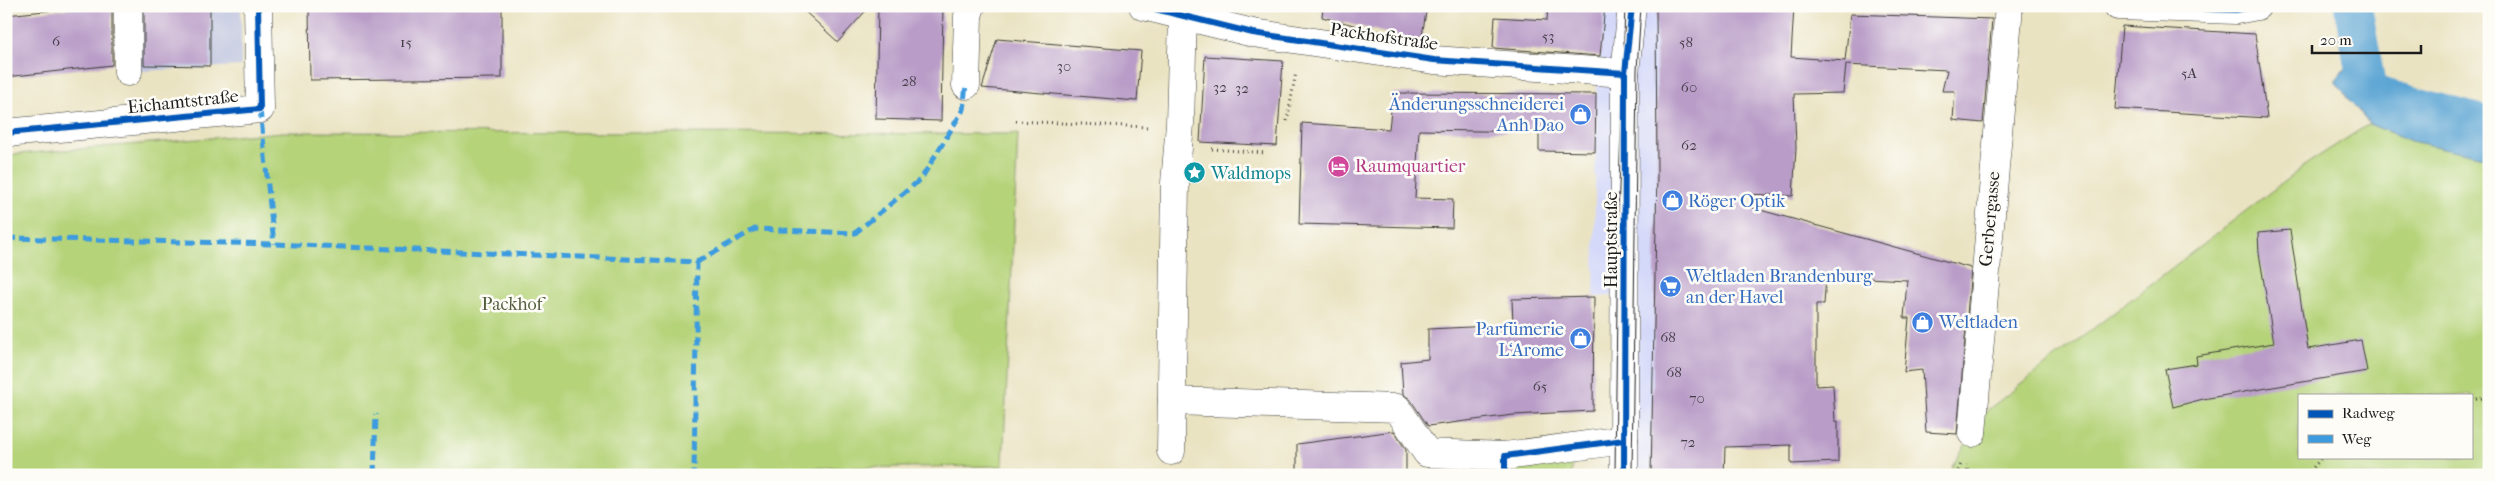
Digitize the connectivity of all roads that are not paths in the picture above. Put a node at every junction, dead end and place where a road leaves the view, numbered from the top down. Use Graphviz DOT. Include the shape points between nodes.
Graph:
graph roads {
  1 [pos="128,6"];
  2 [pos="258,6"];
  3 [pos="971,6"];
  4 [pos="1143,6"];
  5 [pos="1632,6"];
  6 [pos="2009,6"];
  7 [pos="2118,6"];
  8 [pos="2243,8"];
  9 [pos="1183,16"];
  10 [pos="128,72"];
  11 [pos="1625,73"];
  12 [pos="966,85"];
  13 [pos="6,133"];
  14 [pos="1172,401"];
  15 [pos="1972,433"];
  16 [pos="1624,440"];
  17 [pos="1171,451"];
  18 [pos="1624,475"];
  1 -- 10 [label="street"];
  2 -- 13 [label="street, Eichamtstraße" via="260,109"];
  3 -- 12 [label="street"];
  4 -- 9 [label="street, Packhofstraße"];
  5 -- 11 [label="street, Hauptstraße"];
  6 -- 15 [label="street, Gerbergasse"];
  7 -- 8 [label="street"];
  9 -- 11 [label="street, Packhofstraße" via="1252,33 1434,60"];
  9 -- 14 [label="street" via="1175,183"];
  11 -- 16 [label="street, Hauptstraße"];
  14 -- 16 [label="street" via="1334,401 1397,408 1427,453 1505,456"];
  14 -- 17 [label="street"];
  16 -- 18 [label="street, Hauptstraße"];
}
